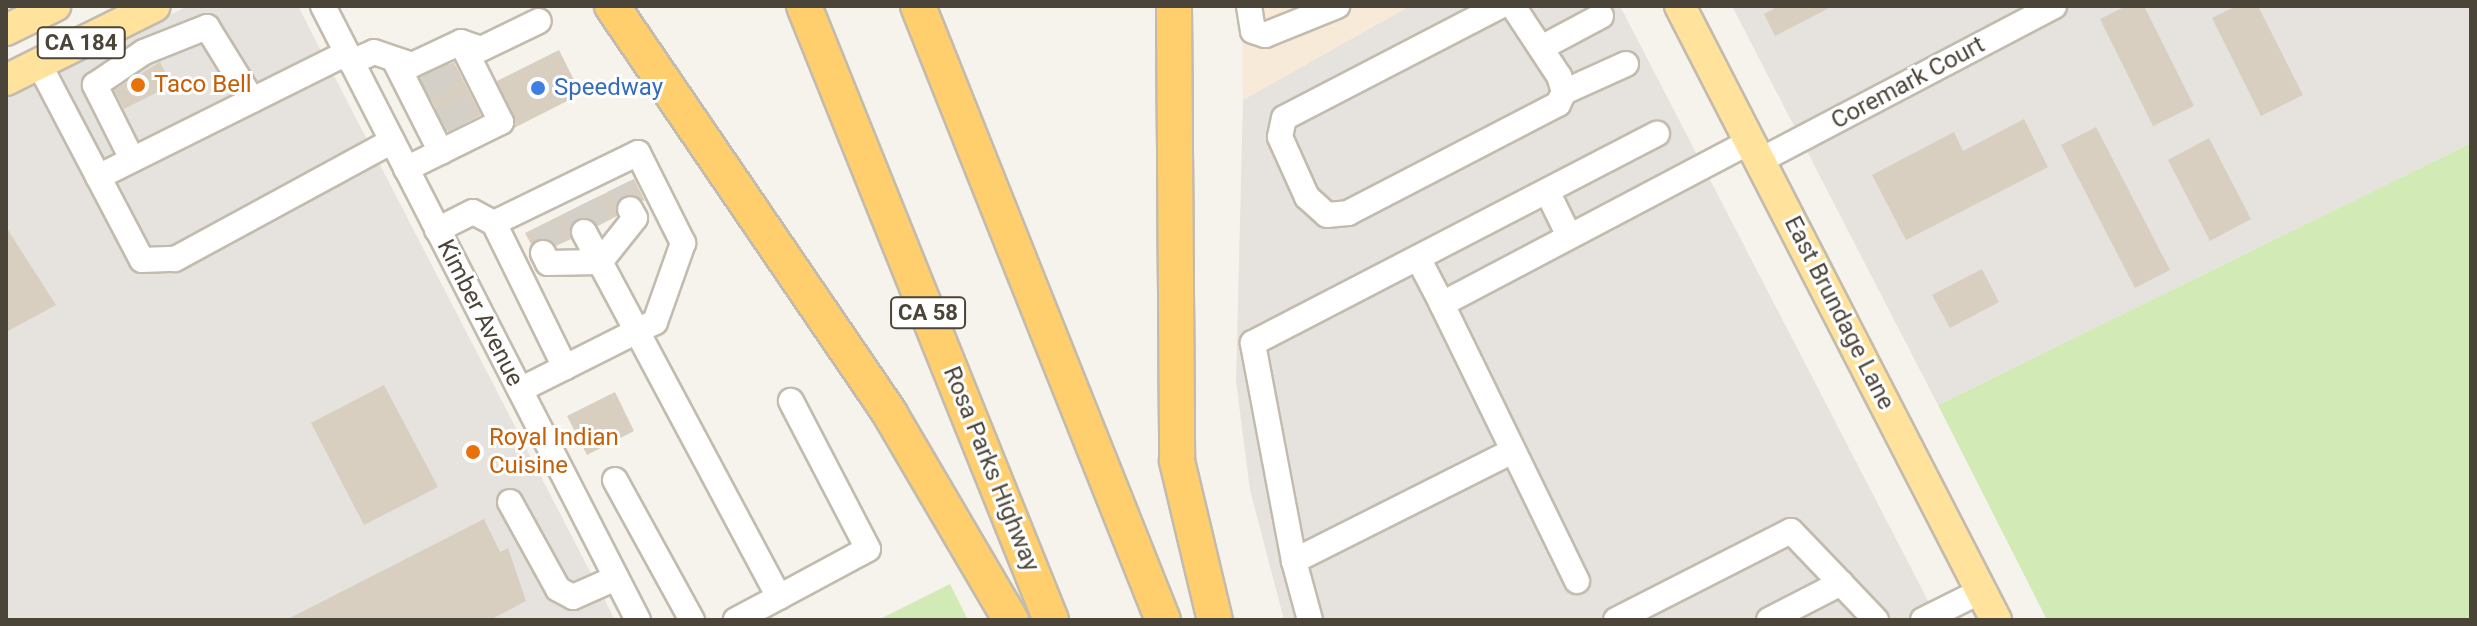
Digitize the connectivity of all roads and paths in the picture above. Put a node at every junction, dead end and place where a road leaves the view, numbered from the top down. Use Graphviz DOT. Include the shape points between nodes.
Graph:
graph roads {
  1 [pos="55,6"];
  2 [pos="155,6"];
  3 [pos="323,6"];
  4 [pos="612,6"];
  5 [pos="804,6"];
  6 [pos="918,6"];
  7 [pos="1174,6"];
  8 [pos="1249,6"];
  9 [pos="1337,6"];
  10 [pos="1500,6"];
  11 [pos="1513,6"];
  12 [pos="1680,6"];
  13 [pos="2054,6"];
  14 [pos="1601,16"];
  15 [pos="539,21"];
  16 [pos="6,30"];
  17 [pos="1541,48"];
  18 [pos="349,57"];
  19 [pos="433,60"];
  20 [pos="39,64"];
  21 [pos="1626,64"];
  22 [pos="6,80"];
  23 [pos="1564,92"];
  24 [pos="252,100"];
  25 [pos="465,134"];
  26 [pos="1657,134"];
  27 [pos="392,141"];
  28 [pos="1756,150"];
  29 [pos="132,159"];
  30 [pos="406,169"];
  31 [pos="98,177"];
  32 [pos="1547,191"];
  33 [pos="494,223"];
  34 [pos="437,230"];
  35 [pos="585,232"];
  36 [pos="1569,236"];
  37 [pos="1418,258"];
  38 [pos="600,262"];
  39 [pos="1442,304"];
  40 [pos="637,331"];
  41 [pos="565,367"];
  42 [pos="520,390"];
  43 [pos="791,401"];
  44 [pos="1513,451"];
  45 [pos="615,480"];
  46 [pos="510,502"];
  47 [pos="1294,561"];
  48 [pos="616,578"];
  49 [pos="1577,581"];
  50 [pos="1841,583"];
  51 [pos="1981,591"];
  52 [pos="779,597"];
  53 [pos="1853,611"];
  54 [pos="638,620"];
  55 [pos="692,620"];
  56 [pos="736,620"];
  57 [pos="1011,620"];
  58 [pos="1051,620"];
  59 [pos="1163,620"];
  60 [pos="1215,620"];
  61 [pos="1310,620"];
  62 [pos="1616,620"];
  63 [pos="1769,620"];
  64 [pos="1876,620"];
  65 [pos="1923,620"];
  66 [pos="1996,620"];
  1 -- 16 [label="main road, CA 184"];
  2 -- 20 [label="main road, CA 184"];
  3 -- 18 [label="street, Kimber Avenue"];
  4 -- 57 [label="highway" via="890,414"];
  5 -- 58 [label="highway, Rosa Parks Highway / CA 58"];
  6 -- 59 [label="highway"];
  7 -- 60 [label="highway" via="1177,461"];
  8 -- 9 [label="street" via="1253,31 1265,35"];
  10 -- 23 [label="street" via="1284,118 1280,137 1307,197 1327,215 1348,213 1558,104"];
  11 -- 17 [label="street"];
  12 -- 28 [label="main road, East Brundage Lane"];
  13 -- 28 [label="street, Coremark Court"];
  14 -- 17 [label="street"];
  15 -- 19 [label="street" via="481,49"];
  17 -- 23 [label="street"];
  18 -- 19 [label="street" via="374,52"];
  18 -- 24 [label="street"];
  18 -- 27 [label="street, Kimber Avenue"];
  19 -- 25 [label="street"];
  19 -- 25 [label="street" via="501,122"];
  20 -- 22 [label="main road, CA 184"];
  20 -- 31 [label="street"];
  21 -- 23 [label="street"];
  24 -- 29 [label="street"];
  24 -- 29 [label="street" via="207,27 144,52 95,85"];
  25 -- 30 [label="street"];
  26 -- 32 [label="street"];
  27 -- 30 [label="street, Kimber Avenue"];
  27 -- 31 [label="street" via="175,259 142,260"];
  28 -- 36 [label="street, Coremark Court"];
  28 -- 51 [label="main road, East Brundage Lane"];
  29 -- 31 [label="street"];
  30 -- 34 [label="street, Kimber Avenue"];
  32 -- 36 [label="street"];
  32 -- 37 [label="street"];
  33 -- 34 [label="street" via="473,212"];
  33 -- 40 [label="street" via="569,199 638,153 683,243 655,322"];
  33 -- 41 [label="street"];
  34 -- 42 [label="street, Kimber Avenue"];
  35 -- 38 [label="street"];
  35 -- 38 [label="street"];
  35 -- 38 [label="street" via="635,218"];
  36 -- 39 [label="street, Coremark Court"];
  37 -- 39 [label="street"];
  37 -- 47 [label="street" via="1253,343"];
  38 -- 40 [label="street"];
  39 -- 44 [label="street"];
  40 -- 41 [label="street"];
  40 -- 52 [label="street"];
  41 -- 42 [label="street"];
  42 -- 48 [label="street, Kimber Avenue"];
  43 -- 52 [label="street" via="868,549"];
  44 -- 47 [label="street"];
  44 -- 49 [label="street"];
  45 -- 55 [label="street"];
  46 -- 48 [label="street" via="558,589 573,597"];
  47 -- 61 [label="street"];
  48 -- 54 [label="street, Kimber Avenue"];
  50 -- 53 [label="street"];
  50 -- 62 [label="street" via="1791,531"];
  50 -- 63 [label="street"];
  51 -- 65 [label="street"];
  51 -- 66 [label="main road, East Brundage Lane"];
  52 -- 56 [label="street"];
  53 -- 64 [label="street"];
}
